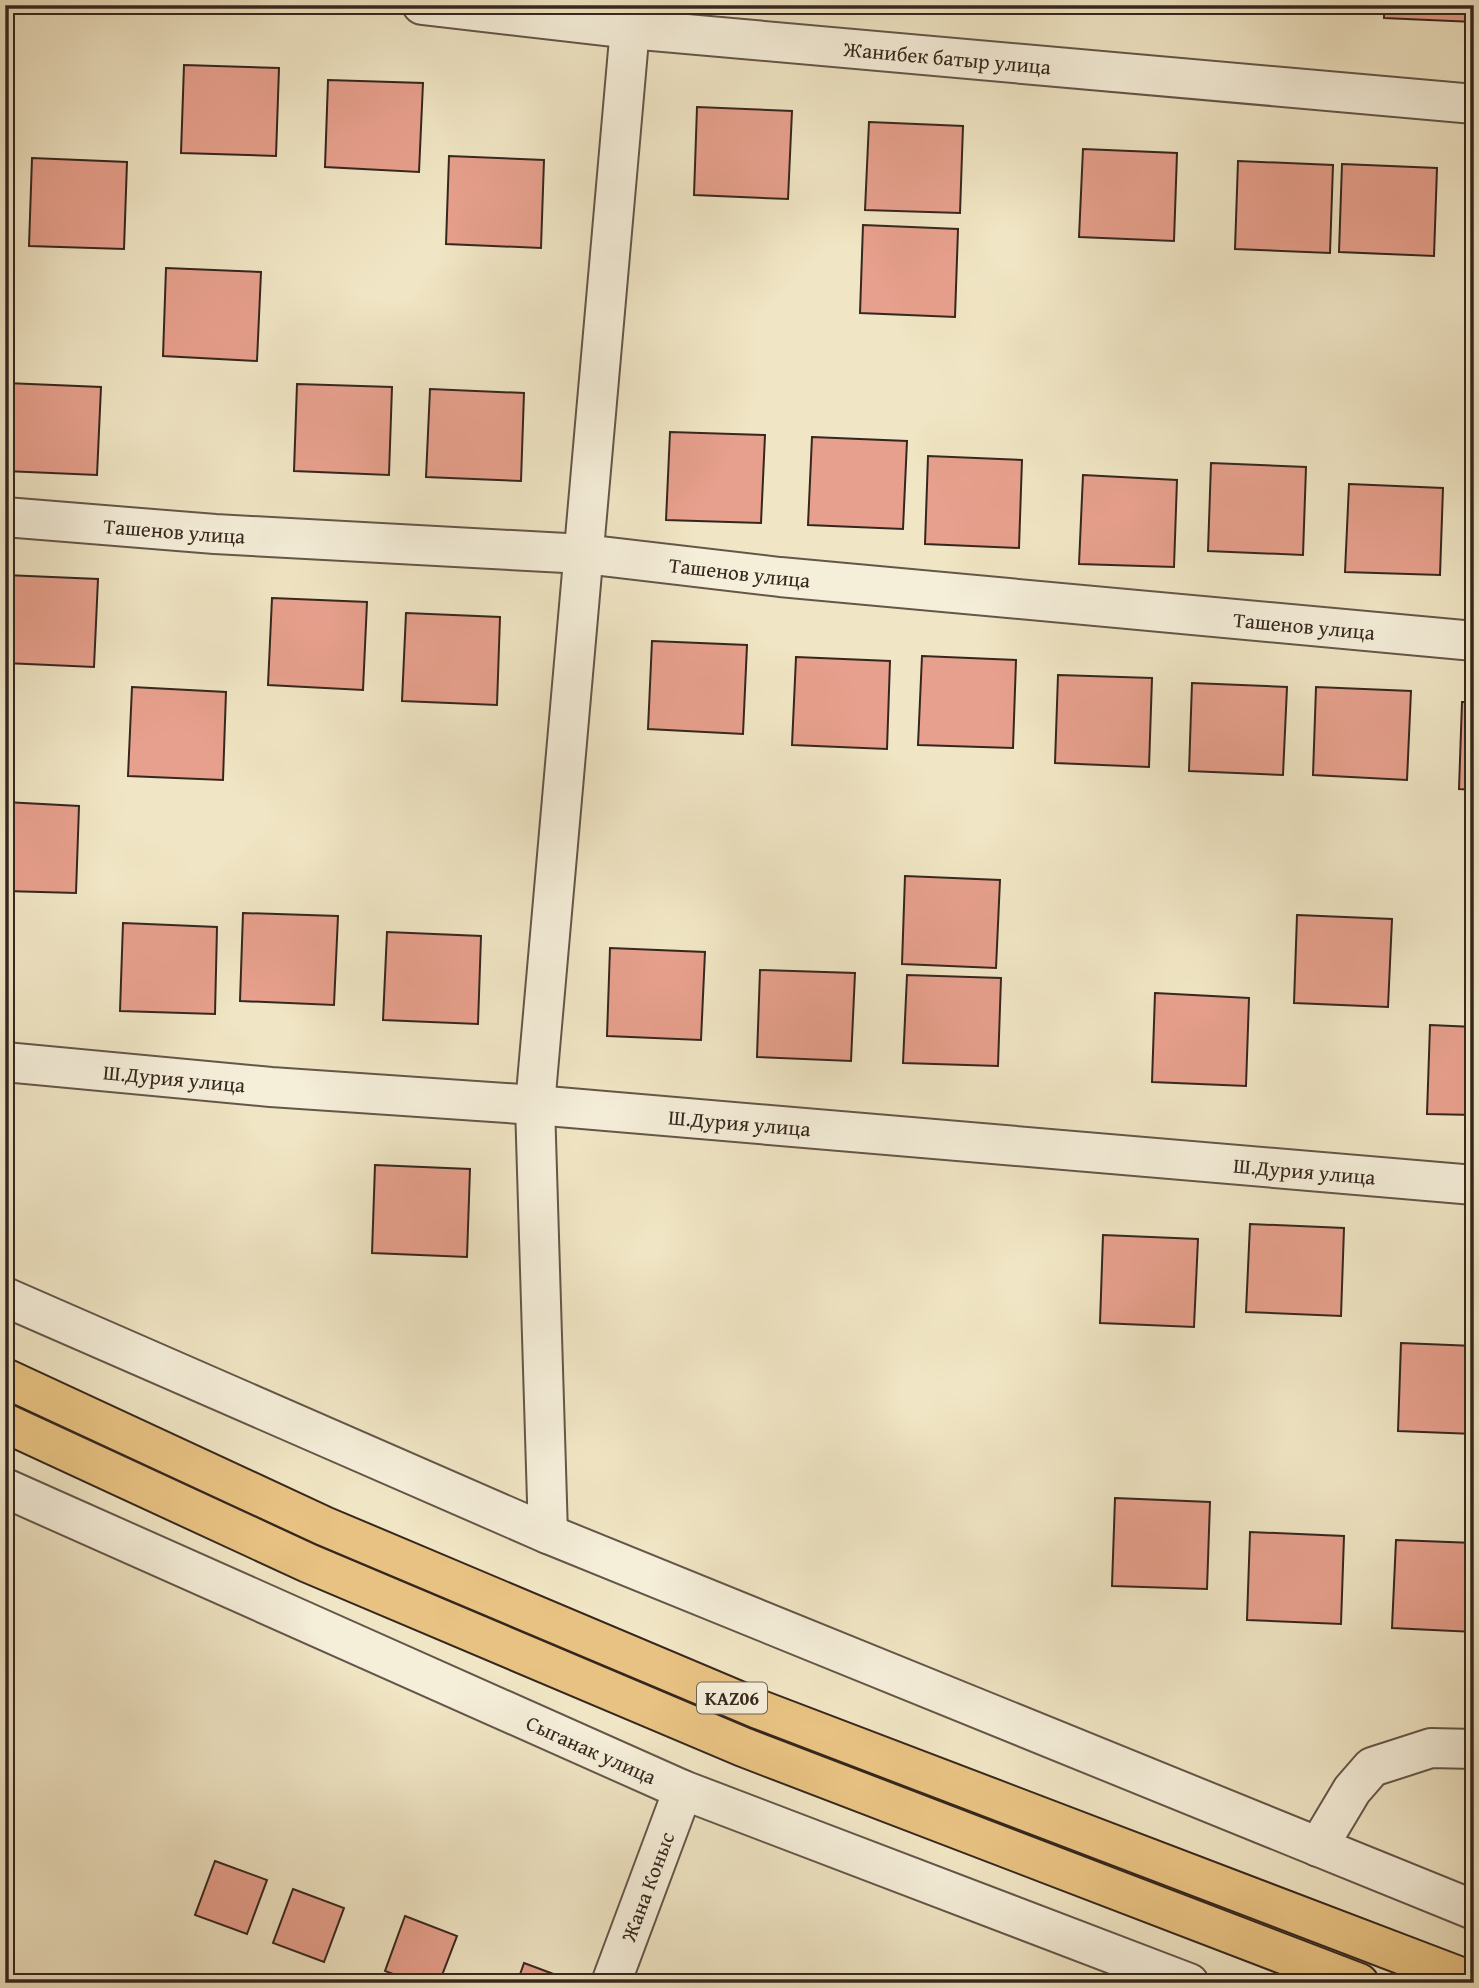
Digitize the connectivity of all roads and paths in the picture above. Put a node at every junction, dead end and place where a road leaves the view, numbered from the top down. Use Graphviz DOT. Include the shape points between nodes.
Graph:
graph roads {
  1 [pos="422,5"];
  2 [pos="631,17"];
  3 [pos="1474,104"];
  4 [pos="5,517"];
  5 [pos="584,554"];
  6 [pos="1474,641"];
  7 [pos="5,1062"];
  8 [pos="536,1105"];
  9 [pos="1474,1185"];
  10 [pos="5,1297"];
  11 [pos="5,1378"];
  12 [pos="5,1423"];
  13 [pos="5,1488"];
  14 [pos="548,1534"];
  15 [pos="1474,1749"];
  16 [pos="684,1790"];
  17 [pos="1318,1847"];
  18 [pos="1474,1910"];
  19 [pos="1474,1982"];
  20 [pos="611,1983"];
  21 [pos="1189,1983"];
  22 [pos="1359,1983"];
  1 -- 2 [label="street, Жанибек батыр улица"];
  2 -- 3 [label="street, Жанибек батыр улица"];
  2 -- 5 [label="street"];
  4 -- 5 [label="street, Ташенов улица" via="215,534"];
  5 -- 6 [label="street, Ташенов улица" via="780,577"];
  5 -- 8 [label="street"];
  7 -- 8 [label="street, Ш.Дурия улица"];
  8 -- 9 [label="street, Ш.Дурия улица"];
  8 -- 14 [label="street"];
  10 -- 14 [label="street"];
  11 -- 19 [label="highway, KАZ06" via="324,1526 745,1704"];
  12 -- 22 [label="highway, KАZ06" via="308,1563 730,1741"];
  13 -- 16 [label="street, Сыганак улица"];
  14 -- 17 [label="street"];
  15 -- 17 [label="street" via="1431,1748 1372,1767 1352,1790"];
  16 -- 20 [label="street, Жана Коныс"];
  16 -- 21 [label="street, Сыганак улица"];
  17 -- 18 [label="street"];
}
